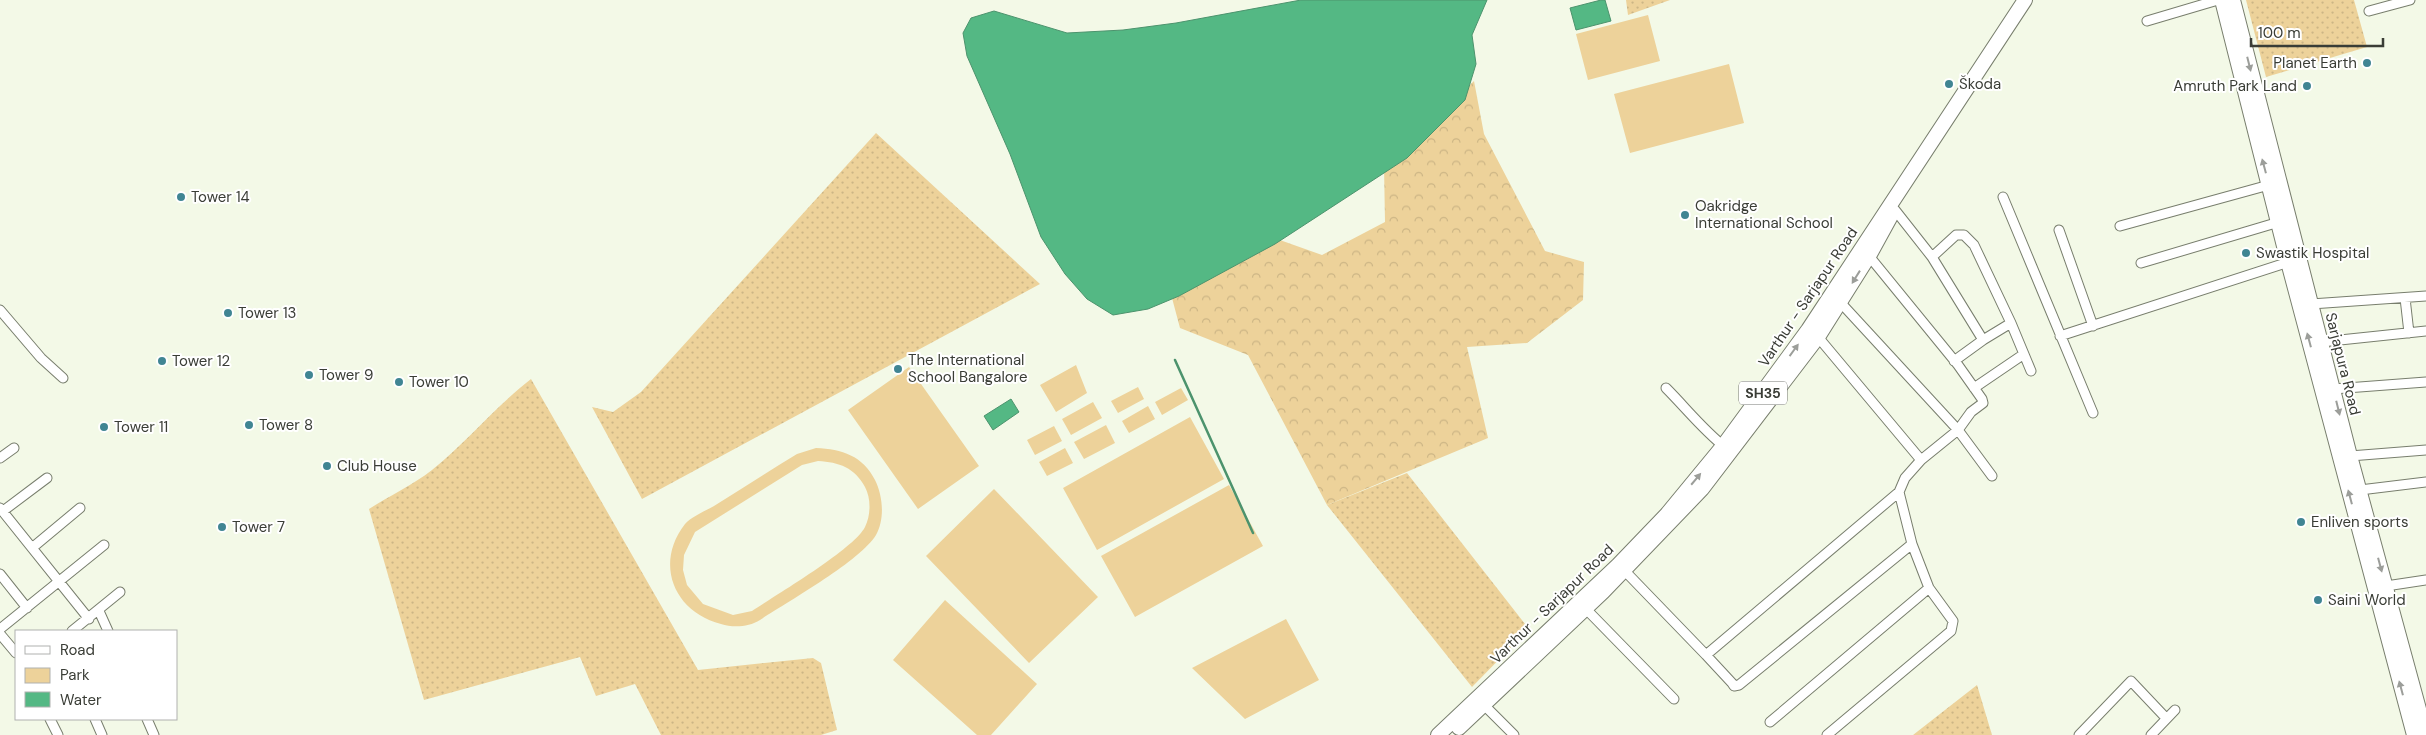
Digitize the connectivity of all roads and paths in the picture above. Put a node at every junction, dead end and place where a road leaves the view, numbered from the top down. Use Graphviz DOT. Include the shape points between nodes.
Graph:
graph roads {
  1 [pos="2218,0"];
  2 [pos="2222,0"];
  3 [pos="2232,0"];
  4 [pos="2410,0"];
  5 [pos="2028,1"];
  6 [pos="2382,4"];
  7 [pos="2369,11"];
  8 [pos="2147,20"];
  9 [pos="2269,184"];
  10 [pos="2003,197"];
  11 [pos="1895,210"];
  12 [pos="2279,222"];
  13 [pos="2120,226"];
  14 [pos="2059,230"];
  15 [pos="1869,256"];
  16 [pos="1932,257"];
  17 [pos="2294,260"];
  18 [pos="2141,263"];
  19 [pos="2426,296"];
  20 [pos="2405,298"];
  21 [pos="1840,302"];
  22 [pos="2311,304"];
  23 [pos="0,310"];
  24 [pos="2011,323"];
  25 [pos="2093,326"];
  26 [pos="2426,331"];
  27 [pos="2409,333"];
  28 [pos="2060,336"];
  29 [pos="1818,337"];
  30 [pos="1983,340"];
  31 [pos="2321,342"];
  32 [pos="2024,354"];
  33 [pos="1954,361"];
  34 [pos="2031,371"];
  35 [pos="63,378"];
  36 [pos="2426,382"];
  37 [pos="1666,388"];
  38 [pos="1974,388"];
  39 [pos="2333,389"];
  40 [pos="2093,413"];
  41 [pos="1958,430"];
  42 [pos="14,448"];
  43 [pos="1728,449"];
  44 [pos="2426,450"];
  45 [pos="2350,456"];
  46 [pos="0,458"];
  47 [pos="1921,460"];
  48 [pos="1992,476"];
  49 [pos="48,478"];
  50 [pos="2426,482"];
  51 [pos="2360,490"];
  52 [pos="1899,492"];
  53 [pos="80,508"];
  54 [pos="1,510"];
  55 [pos="1912,544"];
  56 [pos="104,545"];
  57 [pos="32,548"];
  58 [pos="1621,568"];
  59 [pos="0,574"];
  60 [pos="2426,580"];
  61 [pos="59,582"];
  62 [pos="2386,586"];
  63 [pos="1929,588"];
  64 [pos="120,592"];
  65 [pos="27,608"];
  66 [pos="1586,609"];
  67 [pos="99,611"];
  68 [pos="89,619"];
  69 [pos="0,629"];
  70 [pos="73,630"];
  71 [pos="108,630"];
  72 [pos="0,634"];
  73 [pos="9,644"];
  74 [pos="0,651"];
  75 [pos="15,652"];
  76 [pos="1706,655"];
  77 [pos="1674,699"];
  78 [pos="1484,705"];
  79 [pos="2174,710"];
  80 [pos="2166,718"];
  81 [pos="50,720"];
  82 [pos="95,720"];
  83 [pos="147,720"];
  84 [pos="1770,722"];
  85 [pos="58,735"];
  86 [pos="102,735"];
  87 [pos="154,735"];
  88 [pos="1438,735"];
  89 [pos="1452,735"];
  90 [pos="1514,735"];
  91 [pos="1827,735"];
  92 [pos="2079,735"];
  93 [pos="2151,735"];
  94 [pos="2414,735"];
  95 [pos="2426,735"];
  1 -- 8 [label="street"];
  9 -- 2 [label="main road, Sarjapura Road, one-way"];
  3 -- 17 [label="main road, Sarjapura Road, one-way"];
  4 -- 6 [label="street"];
  5 -- 11 [label="main road, Varthur - Sarjapur Road / SH35"];
  43 -- 5 [label="main road, Varthur - Sarjapur Road / SH35, one-way"];
  6 -- 7 [label="street"];
  9 -- 12 [label="main road, Sarjapura Road"];
  9 -- 13 [label="street"];
  10 -- 28 [label="street"];
  11 -- 15 [label="main road, Varthur - Sarjapur Road / SH35"];
  11 -- 16 [label="street"];
  12 -- 17 [label="main road, Sarjapura Road"];
  12 -- 18 [label="street"];
  14 -- 25 [label="street"];
  15 -- 21 [label="main road, Varthur - Sarjapur Road / SH35, one-way"];
  15 -- 33 [label="street"];
  16 -- 24 [label="street" via="1956,235 1967,237 1974,245"];
  16 -- 30 [label="street"];
  17 -- 22 [label="main road, Sarjapura Road"];
  17 -- 25 [label="street"];
  94 -- 17 [label="main road, Sarjapura Road, one-way"];
  19 -- 20 [label="street"];
  20 -- 22 [label="street"];
  20 -- 27 [label="street"];
  21 -- 29 [label="main road, Varthur - Sarjapur Road / SH35"];
  21 -- 41 [label="street"];
  22 -- 31 [label="main road, Sarjapura Road"];
  23 -- 35 [label="street" via="41,358"];
  24 -- 30 [label="street"];
  24 -- 32 [label="street"];
  25 -- 28 [label="street"];
  26 -- 27 [label="street"];
  27 -- 31 [label="street"];
  28 -- 40 [label="street"];
  29 -- 43 [label="main road, Varthur - Sarjapur Road / SH35"];
  29 -- 47 [label="street"];
  30 -- 33 [label="street"];
  31 -- 39 [label="main road, Sarjapura Road"];
  32 -- 34 [label="street"];
  32 -- 38 [label="street"];
  33 -- 38 [label="street"];
  36 -- 39 [label="street"];
  37 -- 43 [label="street" via="1693,419"];
  38 -- 41 [label="street" via="1983,403 1971,412"];
  39 -- 45 [label="main road, Sarjapura Road, one-way"];
  41 -- 47 [label="street"];
  41 -- 48 [label="street"];
  42 -- 46 [label="street"];
  43 -- 58 [label="main road, Varthur - Sarjapur Road / SH35" via="1674,520"];
  44 -- 45 [label="street"];
  45 -- 51 [label="main road, Sarjapura Road"];
  47 -- 52 [label="street" via="1905,478"];
  49 -- 54 [label="street"];
  50 -- 51 [label="street"];
  51 -- 62 [label="main road, Sarjapura Road, one-way"];
  52 -- 55 [label="street"];
  52 -- 76 [label="street"];
  53 -- 57 [label="street"];
  54 -- 57 [label="street"];
  55 -- 63 [label="street"];
  55 -- 76 [label="street" via="1739,685 1734,686"];
  56 -- 61 [label="street"];
  57 -- 61 [label="street"];
  58 -- 66 [label="main road, Varthur - Sarjapur Road / SH35"];
  58 -- 76 [label="street"];
  58 -- 88 [label="main road, Varthur - Sarjapur Road / SH35"];
  59 -- 65 [label="street"];
  60 -- 62 [label="street"];
  61 -- 65 [label="street"];
  61 -- 68 [label="street"];
  62 -- 95 [label="main road, Sarjapura Road"];
  63 -- 84 [label="street"];
  63 -- 91 [label="street" via="1953,621 1952,631"];
  64 -- 67 [label="street"];
  65 -- 69 [label="street"];
  66 -- 77 [label="street"];
  66 -- 78 [label="main road, Varthur - Sarjapur Road / SH35"];
  67 -- 68 [label="street"];
  67 -- 71 [label="street"];
  68 -- 70 [label="street"];
  72 -- 73 [label="street"];
  73 -- 74 [label="street"];
  73 -- 75 [label="street"];
  78 -- 89 [label="main road, Varthur - Sarjapur Road / SH35"];
  78 -- 90 [label="street"];
  79 -- 80 [label="street"];
  80 -- 92 [label="street" via="2129,681"];
  80 -- 93 [label="street"];
  81 -- 85 [label="street"];
  82 -- 86 [label="street"];
  83 -- 87 [label="street"];
}
